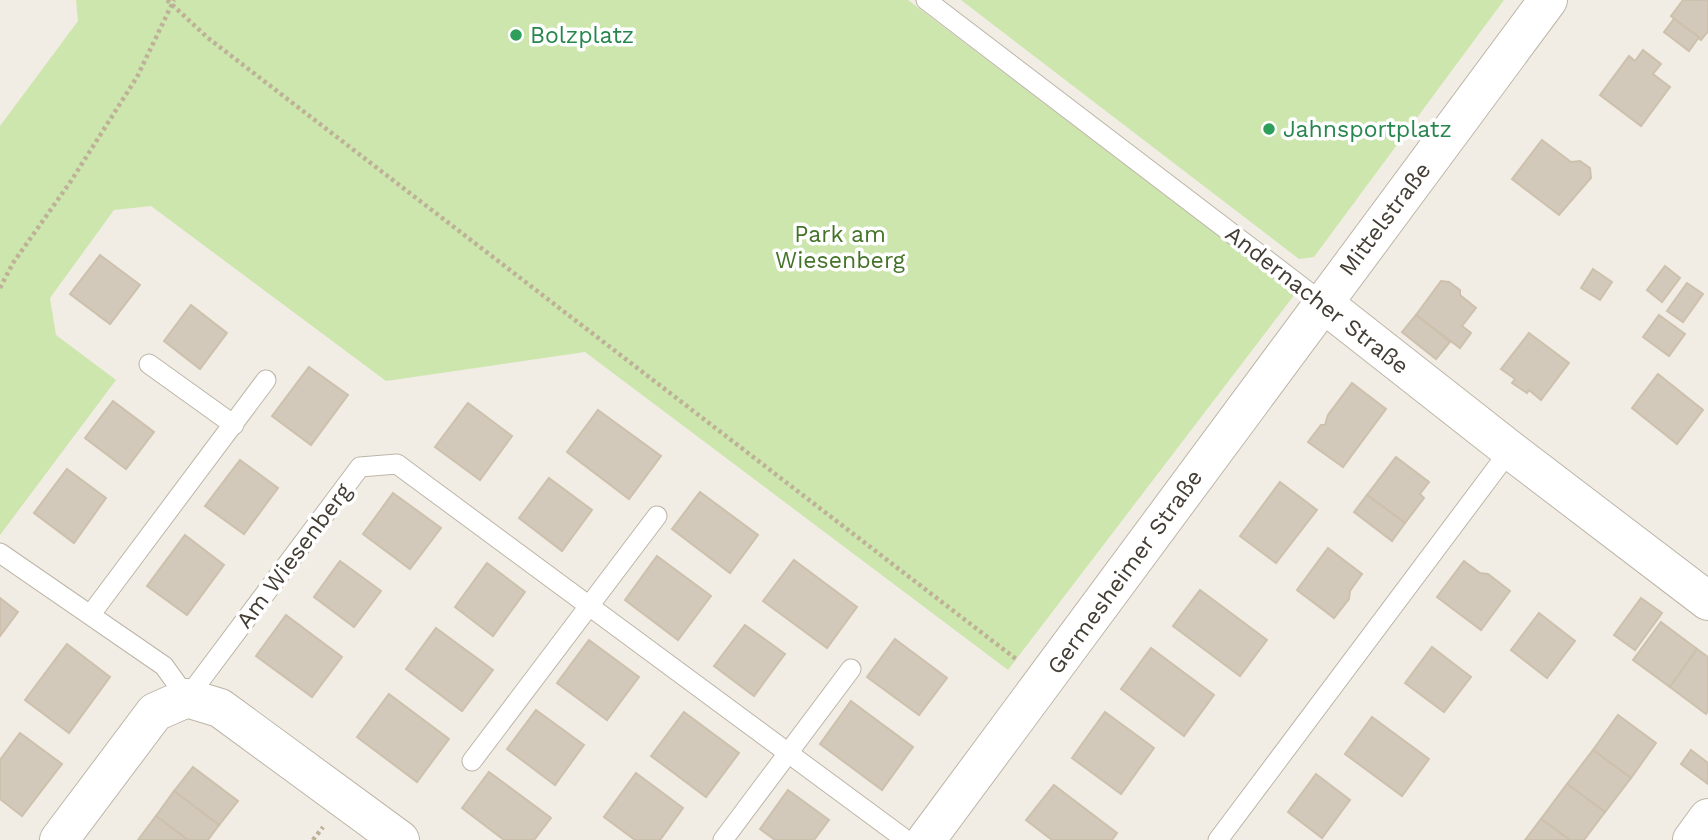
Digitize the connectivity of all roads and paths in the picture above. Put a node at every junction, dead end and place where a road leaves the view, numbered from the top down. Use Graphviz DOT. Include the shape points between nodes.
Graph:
graph roads {
  1 [pos="167,0"];
  2 [pos="926,0"];
  3 [pos="1548,0"];
  4 [pos="174,2"];
  5 [pos="0,288"];
  6 [pos="1322,303"];
  7 [pos="149,364"];
  8 [pos="266,380"];
  9 [pos="233,425"];
  10 [pos="1510,450"];
  11 [pos="657,516"];
  12 [pos="0,553"];
  13 [pos="1708,601"];
  14 [pos="590,606"];
  15 [pos="91,614"];
  16 [pos="851,669"];
  17 [pos="1045,680"];
  18 [pos="187,698"];
  19 [pos="789,752"];
  20 [pos="472,761"];
  21 [pos="1708,818"];
  22 [pos="323,826"];
  23 [pos="59,840"];
  24 [pos="313,840"];
  25 [pos="400,840"];
  26 [pos="723,840"];
  27 [pos="906,840"];
  28 [pos="926,840"];
  29 [pos="1218,840"];
  30 [pos="1692,840"];
  1 -- 4 [label="path"];
  2 -- 6 [label="lane, Andernacher Straße"];
  3 -- 6 [label="street, Mittelstraße"];
  4 -- 5 [label="path" via="137,77"];
  4 -- 17 [label="path" via="219,46"];
  6 -- 10 [label="street, Andernacher Straße"];
  6 -- 17 [label="street, Germesheimer Straße"];
  7 -- 9 [label="lane"];
  8 -- 9 [label="lane"];
  9 -- 15 [label="lane"];
  10 -- 13 [label="street, Andernacher Straße"];
  10 -- 29 [label="lane"];
  11 -- 14 [label="lane"];
  12 -- 15 [label="lane"];
  14 -- 18 [label="lane, Am Wiesenberg" via="397,464 360,467"];
  14 -- 19 [label="lane, Am Wiesenberg"];
  14 -- 20 [label="lane"];
  15 -- 18 [label="lane" via="164,666"];
  16 -- 19 [label="lane"];
  17 -- 28 [label="street, Germesheimer Straße"];
  18 -- 23 [label="street" via="155,712"];
  18 -- 25 [label="street" via="220,708"];
  19 -- 26 [label="lane"];
  19 -- 27 [label="lane, Am Wiesenberg"];
  21 -- 30 [label="street"];
  22 -- 24 [label="path"];
}
